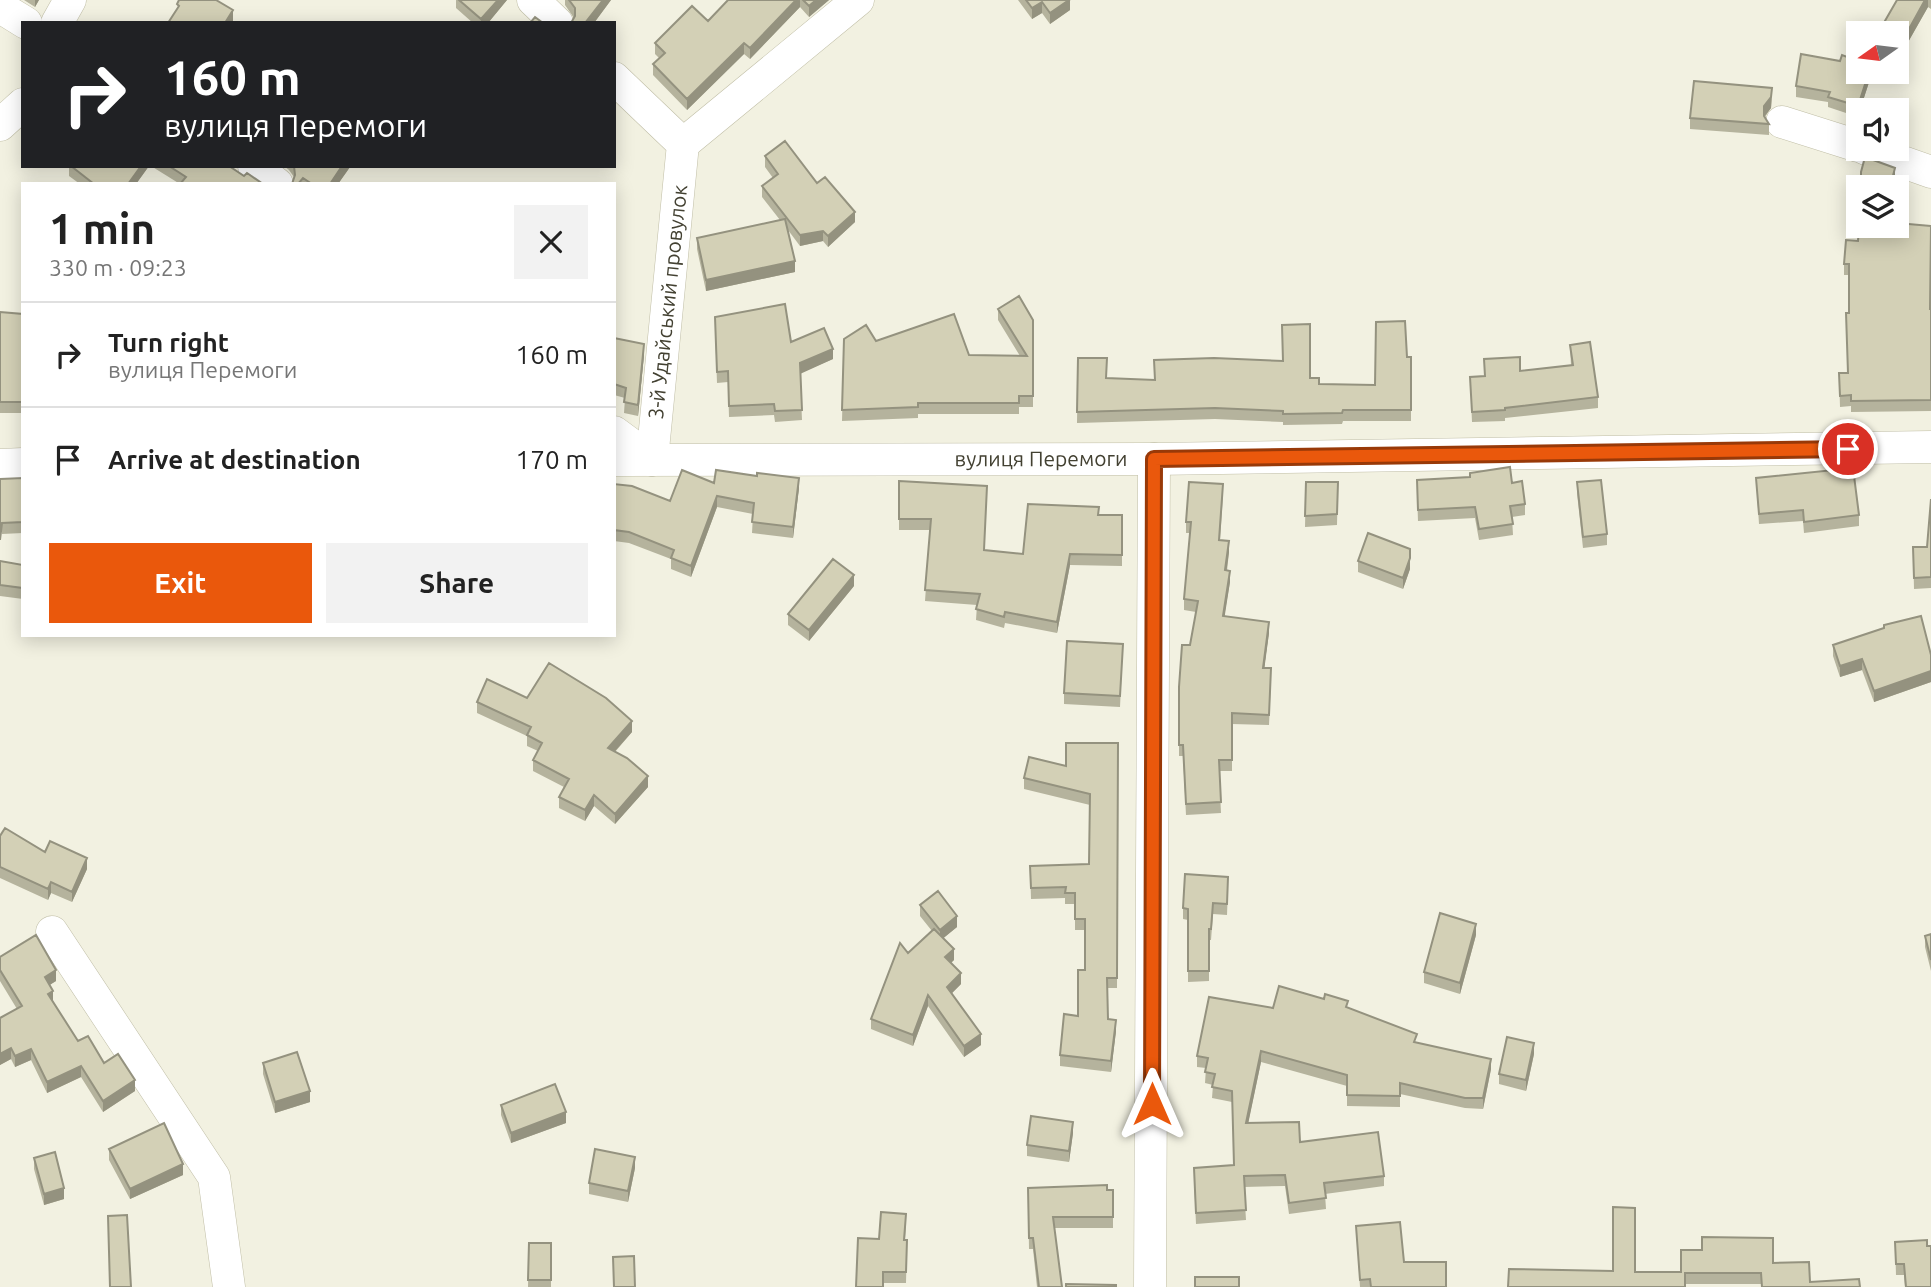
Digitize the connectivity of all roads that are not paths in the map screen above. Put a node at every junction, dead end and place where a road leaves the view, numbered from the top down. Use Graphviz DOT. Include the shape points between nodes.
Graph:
graph roads {
  1 [pos="70,0"];
  2 [pos="533,0"];
  3 [pos="858,0"];
  4 [pos="0,7"];
  5 [pos="23,21"];
  6 [pos="58,21"];
  7 [pos="555,21"];
  8 [pos="616,80"];
  9 [pos="21,106"];
  10 [pos="1782,122"];
  11 [pos="0,125"];
  12 [pos="1846,142"];
  13 [pos="683,144"];
  14 [pos="1900,161"];
  15 [pos="257,168"];
  16 [pos="1931,172"];
  17 [pos="274,182"];
  18 [pos="616,433"];
  19 [pos="1931,447"];
  20 [pos="1154,459"];
  21 [pos="616,460"];
  22 [pos="652,460"];
  23 [pos="21,464"];
  24 [pos="0,465"];
  25 [pos="52,932"];
  26 [pos="229,1287"];
  27 [pos="1150,1287"];
  1 -- 6 [label="street"];
  2 -- 7 [label="street"];
  3 -- 13 [label="street"];
  4 -- 5 [label="street"];
  8 -- 13 [label="street"];
  9 -- 11 [label="street"];
  10 -- 12 [label="street"];
  13 -- 22 [label="street, 3-й Удайський провулок"];
  14 -- 16 [label="street"];
  15 -- 17 [label="street"];
  18 -- 22 [label="street"];
  19 -- 20 [label="street, вулиця Перемоги"];
  20 -- 22 [label="street, вулиця Перемоги"];
  20 -- 27 [label="street"];
  21 -- 22 [label="street, вулиця Перемоги"];
  23 -- 24 [label="street"];
  25 -- 26 [label="street" via="214,1177"];
}
